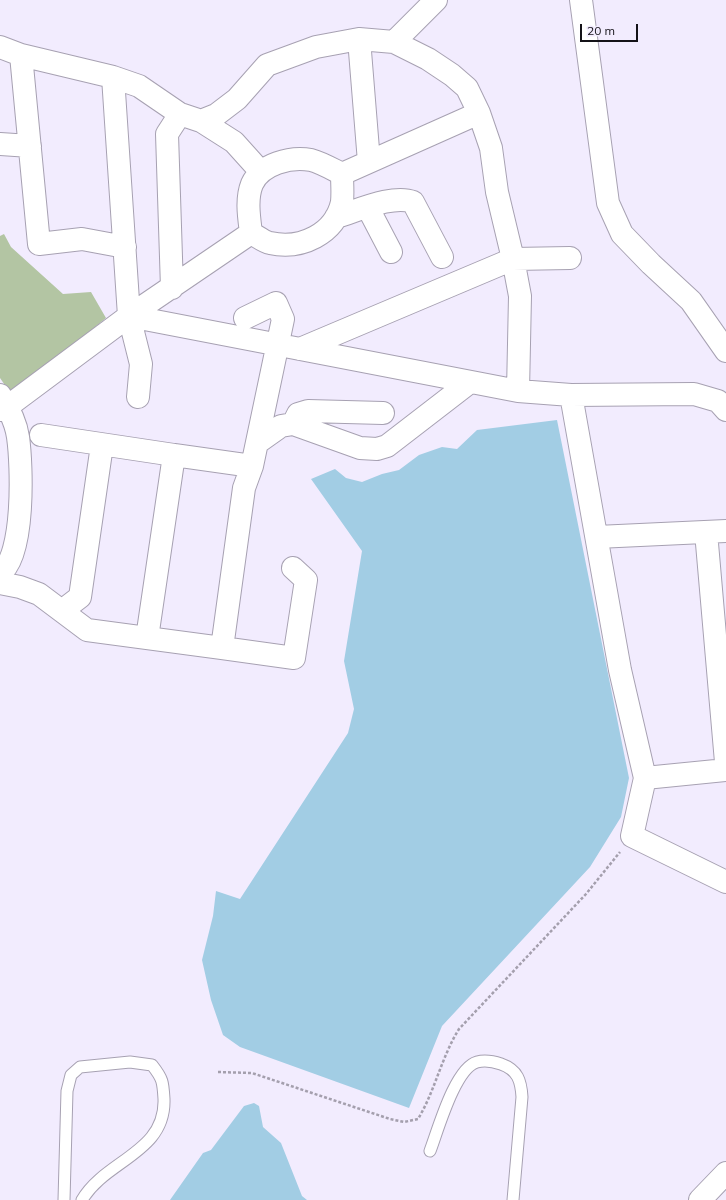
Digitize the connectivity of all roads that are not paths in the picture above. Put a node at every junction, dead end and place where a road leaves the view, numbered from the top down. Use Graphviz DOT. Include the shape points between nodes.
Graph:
graph roads {
  1 [pos="436,0"];
  2 [pos="581,0"];
  3 [pos="359,39"];
  4 [pos="394,42"];
  5 [pos="0,46"];
  6 [pos="21,54"];
  7 [pos="113,77"];
  8 [pos="479,113"];
  9 [pos="180,114"];
  10 [pos="201,121"];
  11 [pos="0,144"];
  12 [pos="30,146"];
  13 [pos="369,162"];
  14 [pos="262,172"];
  15 [pos="342,174"];
  16 [pos="368,208"];
  17 [pos="336,217"];
  18 [pos="251,233"];
  19 [pos="125,247"];
  20 [pos="391,252"];
  21 [pos="442,258"];
  22 [pos="570,258"];
  23 [pos="513,259"];
  24 [pos="172,288"];
  25 [pos="129,316"];
  26 [pos="245,318"];
  27 [pos="278,345"];
  28 [pos="300,349"];
  29 [pos="726,351"];
  30 [pos="470,382"];
  31 [pos="518,391"];
  32 [pos="571,395"];
  33 [pos="138,397"];
  34 [pos="2,404"];
  35 [pos="726,410"];
  36 [pos="383,413"];
  37 [pos="293,424"];
  38 [pos="41,435"];
  39 [pos="257,443"];
  40 [pos="102,445"];
  41 [pos="174,455"];
  42 [pos="252,466"];
  43 [pos="716,532"];
  44 [pos="597,537"];
  45 [pos="293,568"];
  46 [pos="0,573"];
  47 [pos="0,584"];
  48 [pos="63,610"];
  49 [pos="147,638"];
  50 [pos="222,648"];
  51 [pos="726,762"];
  52 [pos="726,770"];
  53 [pos="645,778"];
  54 [pos="726,882"];
  55 [pos="430,1152"];
  56 [pos="726,1173"];
  57 [pos="64,1200"];
  58 [pos="82,1200"];
  59 [pos="513,1200"];
  60 [pos="700,1200"];
  1 -- 4 [label="street"];
  2 -- 29 [label="street" via="608,202 622,234 691,301"];
  3 -- 4 [label="street"];
  3 -- 10 [label="street" via="316,47 267,65 237,99"];
  3 -- 13 [label="street"];
  4 -- 8 [label="street" via="428,59 468,88"];
  5 -- 6 [label="street"];
  6 -- 7 [label="street"];
  6 -- 12 [label="street"];
  7 -- 9 [label="street" via="139,86"];
  7 -- 19 [label="street"];
  8 -- 13 [label="street"];
  8 -- 23 [label="street" via="490,148 497,192"];
  9 -- 10 [label="street"];
  9 -- 24 [label="street" via="167,134"];
  10 -- 14 [label="street" via="234,142"];
  11 -- 12 [label="street"];
  12 -- 19 [label="street" via="39,244 82,239"];
  13 -- 15 [label="street"];
  14 -- 15 [label="street" via="276,163 310,160"];
  14 -- 18 [label="street" via="252,184 249,213"];
  15 -- 17 [label="street" via="342,202"];
  16 -- 17 [label="street"];
  16 -- 20 [label="street"];
  16 -- 21 [label="street" via="392,200 405,199 413,202"];
  17 -- 18 [label="street" via="310,241 291,246 269,243"];
  18 -- 24 [label="street"];
  19 -- 25 [label="street"];
  22 -- 23 [label="street"];
  23 -- 28 [label="street"];
  23 -- 31 [label="street" via="520,296"];
  24 -- 25 [label="street"];
  25 -- 27 [label="street"];
  25 -- 33 [label="street" via="142,364"];
  25 -- 34 [label="street"];
  26 -- 27 [label="street" via="276,303 283,320"];
  27 -- 28 [label="street"];
  27 -- 39 [label="street"];
  28 -- 30 [label="street"];
  30 -- 31 [label="street"];
  30 -- 37 [label="street" via="388,446 377,449 360,448"];
  31 -- 32 [label="street"];
  32 -- 35 [label="street" via="694,394 718,401"];
  32 -- 44 [label="street"];
  34 -- 46 [label="street" via="18,436 20,510 15,548 6,569"];
  36 -- 37 [label="street" via="308,411 298,414"];
  37 -- 39 [label="street" via="281,426"];
  38 -- 40 [label="street"];
  39 -- 42 [label="street"];
  40 -- 41 [label="street"];
  40 -- 48 [label="street" via="80,597"];
  41 -- 42 [label="street"];
  41 -- 49 [label="street"];
  42 -- 50 [label="street" via="244,488"];
  43 -- 44 [label="street"];
  43 -- 51 [label="street"];
  44 -- 53 [label="street" via="620,670"];
  45 -- 50 [label="street" via="306,580 294,658"];
  47 -- 48 [label="street" via="20,587 39,594"];
  48 -- 49 [label="street" via="87,630"];
  49 -- 50 [label="street"];
  52 -- 53 [label="street"];
  53 -- 54 [label="street" via="632,836"];
  55 -- 59 [label="lane" via="456,1084 464,1071 477,1062 495,1062 511,1068 520,1080 522,1097"];
  56 -- 60 [label="street"];
  57 -- 58 [label="lane" via="67,1091 71,1075 80,1067 130,1062 152,1066 163,1079 164,1107 157,1131 145,1146 104,1174"];
}
